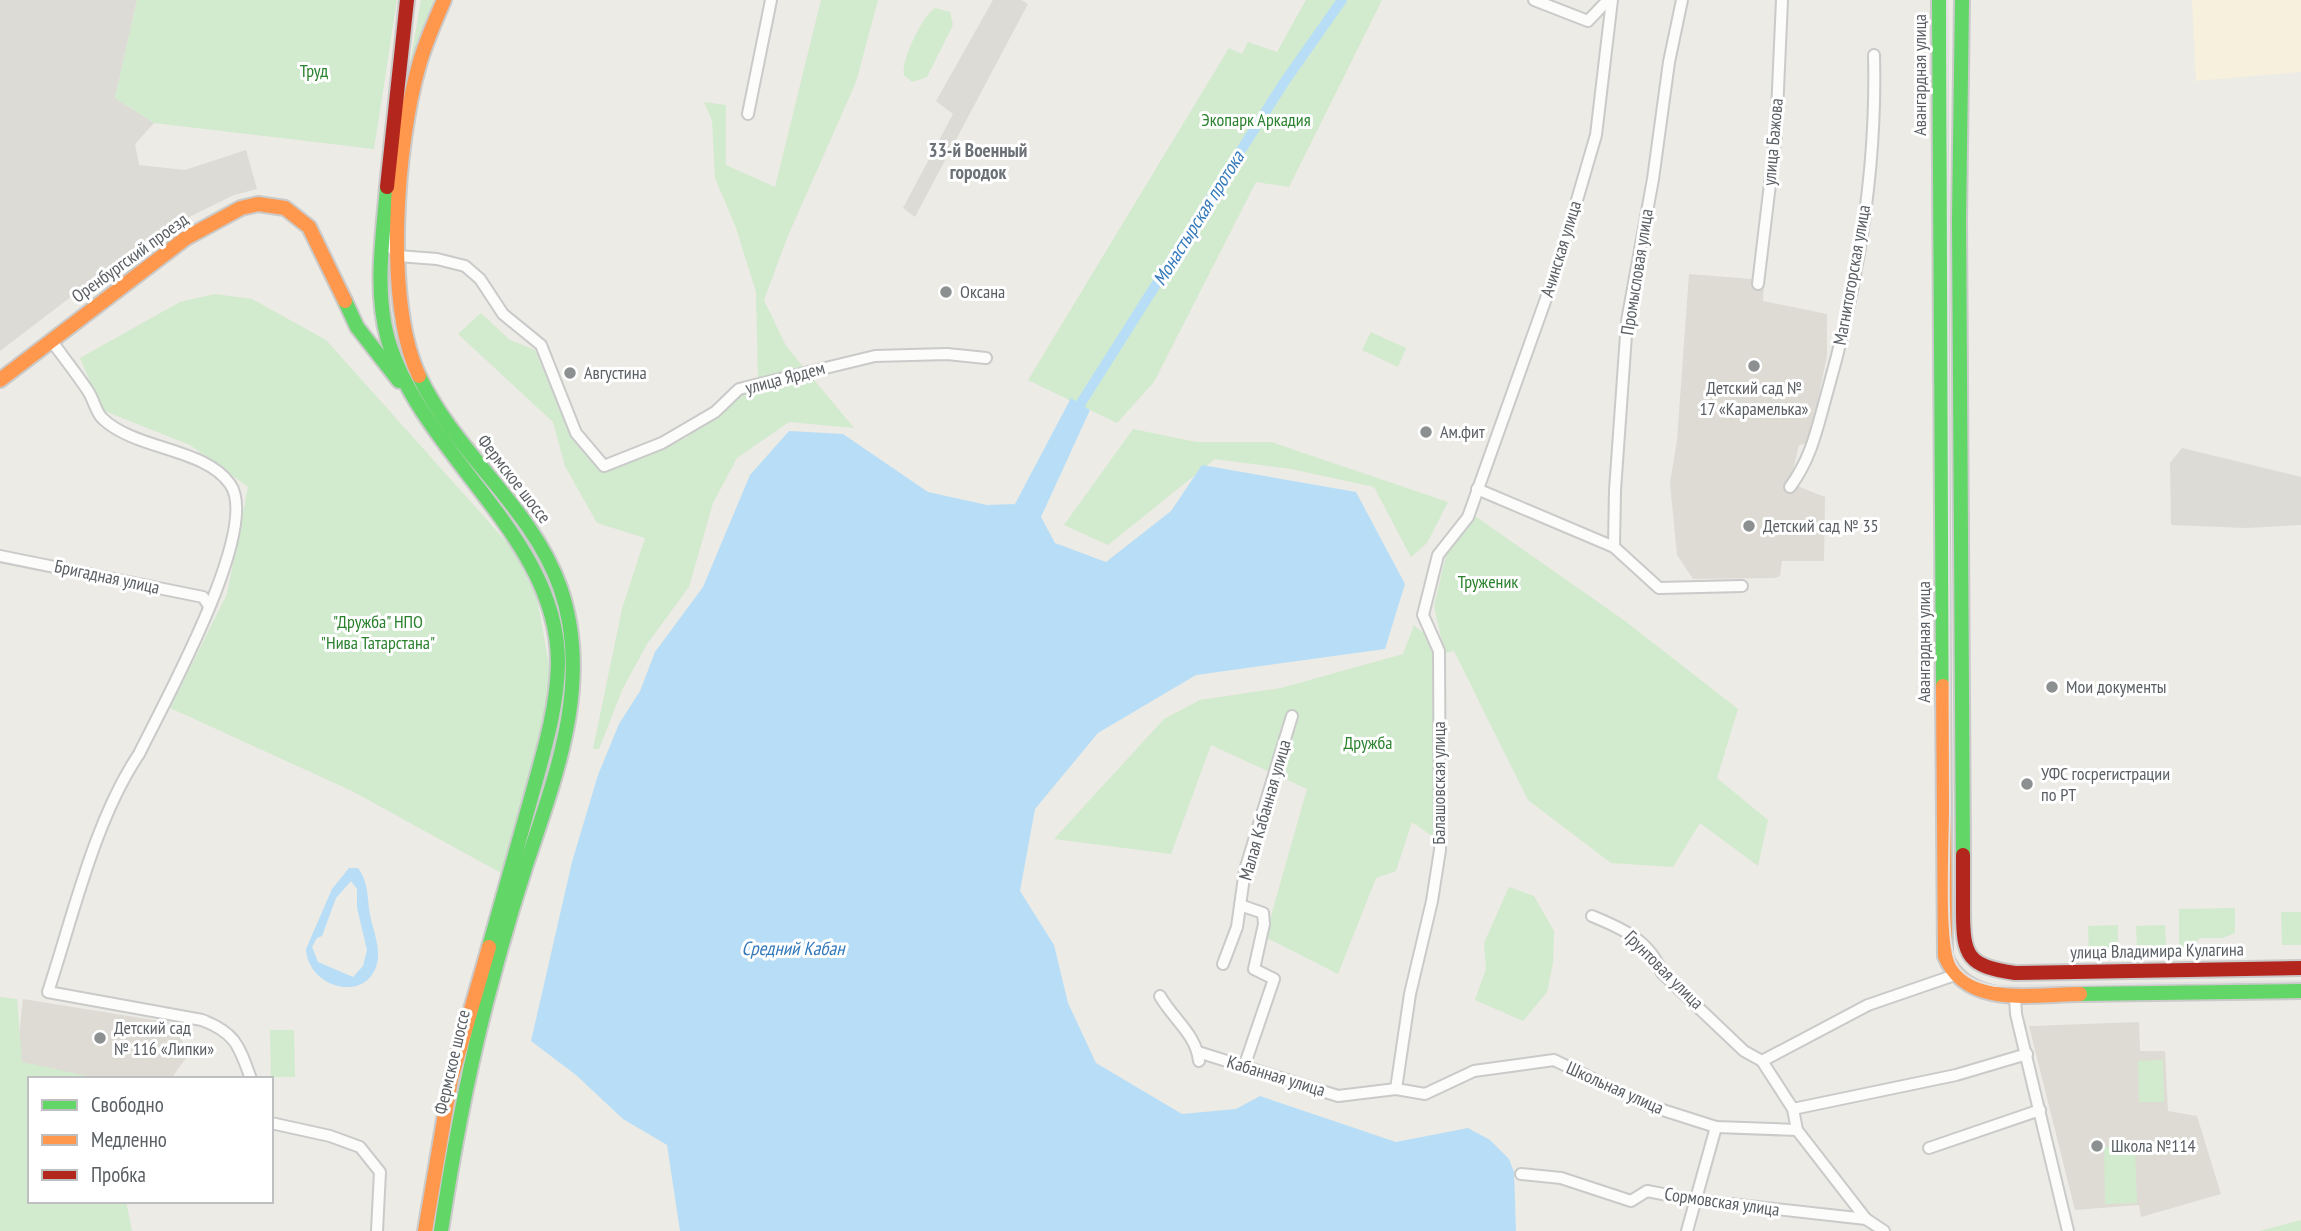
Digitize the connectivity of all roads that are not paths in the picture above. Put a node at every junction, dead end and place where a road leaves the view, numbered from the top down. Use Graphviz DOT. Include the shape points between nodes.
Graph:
graph roads {
  1 [pos="407,0"];
  2 [pos="444,0"];
  3 [pos="771,0"];
  4 [pos="1534,0"];
  5 [pos="1610,0"];
  6 [pos="1682,0"];
  7 [pos="1782,0"];
  8 [pos="1939,0"];
  9 [pos="1962,0"];
  10 [pos="1874,55"];
  11 [pos="748,114"];
  12 [pos="384,228"];
  13 [pos="398,256"];
  14 [pos="1758,284"];
  15 [pos="381,292"];
  16 [pos="352,317"];
  17 [pos="51,340"];
  18 [pos="986,358"];
  19 [pos="0,380"];
  20 [pos="407,390"];
  21 [pos="1790,487"];
  22 [pos="1477,489"];
  23 [pos="1614,547"];
  24 [pos="0,555"];
  25 [pos="1742,586"];
  26 [pos="209,606"];
  27 [pos="1292,716"];
  28 [pos="1240,905"];
  29 [pos="1592,916"];
  30 [pos="1223,964"];
  31 [pos="2301,968"];
  32 [pos="2015,973"];
  33 [pos="1955,975"];
  34 [pos="2301,991"];
  35 [pos="1160,996"];
  36 [pos="2015,996"];
  37 [pos="2027,1054"];
  38 [pos="1762,1061"];
  39 [pos="1244,1066"];
  40 [pos="250,1077"];
  41 [pos="1396,1089"];
  42 [pos="1793,1109"];
  43 [pos="2040,1110"];
  44 [pos="273,1123"];
  45 [pos="1716,1127"];
  46 [pos="1797,1130"];
  47 [pos="1929,1148"];
  48 [pos="1521,1174"];
  49 [pos="1694,1200"];
  50 [pos="1866,1219"];
  51 [pos="377,1231"];
  52 [pos="425,1231"];
  53 [pos="441,1231"];
  54 [pos="1687,1231"];
  55 [pos="1884,1231"];
  56 [pos="2068,1231"];
  1 -- 12 [label="main road, Фермское шоссе"];
  2 -- 13 [label="main road, Фермское шоссе" via="417,70"];
  3 -- 11 [label="street"];
  4 -- 5 [label="street" via="1588,20"];
  5 -- 22 [label="street, Ачинская улица" via="1594,141 1558,265"];
  6 -- 23 [label="street, Промысловая улица" via="1627,321"];
  7 -- 14 [label="street, улица Бажова" via="1776,134"];
  8 -- 33 [label="main road, Авангардная улица" via="1945,956"];
  9 -- 32 [label="main road, Авангардная улица" via="1963,944 1972,960 1987,969"];
  10 -- 21 [label="street, Магнитогорская улица" via="1870,160 1857,266 1807,464"];
  12 -- 13 [label="street"];
  12 -- 15 [label="main road, Фермское шоссе"];
  13 -- 18 [label="street, улица Ярдем" via="437,258 465,266 480,279 503,314 541,345 576,433 604,466 662,443 715,412 739,389 874,356"];
  13 -- 53 [label="main road, Фермское шоссе" via="402,317 413,361 458,440 542,549 564,603 574,660 569,717 479,1026 453,1147"];
  15 -- 16 [label="main road, Фермское шоссе" via="372,324 365,326"];
  15 -- 20 [label="main road, Фермское шоссе" via="388,340"];
  16 -- 17 [label="main road, Оренбургский проезд" via="309,227 285,208 258,204 241,208 186,238"];
  16 -- 20 [label="main road, Оренбургский проезд"];
  17 -- 19 [label="main road, Оренбургский проезд"];
  17 -- 26 [label="street" via="90,393 102,419 148,444 210,467 230,484 237,501 235,525 224,574"];
  20 -- 52 [label="main road, Фермское шоссе" via="447,451 516,536 539,579 555,628 559,668 551,727 451,1079"];
  22 -- 23 [label="street"];
  22 -- 41 [label="street, Балашовская улица" via="1468,517 1438,555 1423,615 1439,651 1440,850"];
  23 -- 25 [label="street" via="1658,588"];
  24 -- 26 [label="street, Бригадная улица" via="203,597"];
  26 -- 40 [label="street" via="111,804 48,992 202,1020 223,1028 238,1044"];
  27 -- 28 [label="street, Малая Кабанная улица" via="1245,870"];
  28 -- 30 [label="street, Малая Кабанная улица"];
  28 -- 39 [label="street, Малая Кабанная улица" via="1263,913 1254,969 1274,979"];
  29 -- 38 [label="street, Грунтовая улица" via="1630,931 1662,973 1744,1051"];
  31 -- 32 [label="main road, улица Владимира Кулагина"];
  33 -- 36 [label="main road" via="1977,990"];
  33 -- 38 [label="street" via="1868,1005"];
  34 -- 36 [label="main road"];
  35 -- 39 [label="street, Кабанная улица" via="1173,1019 1183,1024 1198,1057"];
  36 -- 37 [label="street"];
  37 -- 42 [label="street" via="1956,1075"];
  37 -- 43 [label="street"];
  38 -- 42 [label="street, Грунтовая улица"];
  39 -- 41 [label="street, Кабанная улица" via="1338,1096"];
  41 -- 45 [label="street, Школьная улица" via="1425,1094 1474,1071 1554,1060 1647,1105"];
  42 -- 46 [label="street, Грунтовая улица"];
  43 -- 47 [label="street"];
  43 -- 56 [label="street"];
  44 -- 51 [label="street" via="360,1147 380,1172"];
  45 -- 46 [label="street, Школьная улица"];
  45 -- 49 [label="street"];
  46 -- 50 [label="street, Грунтовая улица"];
  48 -- 49 [label="street, Сормовская улица" via="1561,1178 1631,1201 1647,1191"];
  49 -- 50 [label="street, Сормовская улица"];
  49 -- 54 [label="street"];
  50 -- 55 [label="street, Сормовская улица"];
}
